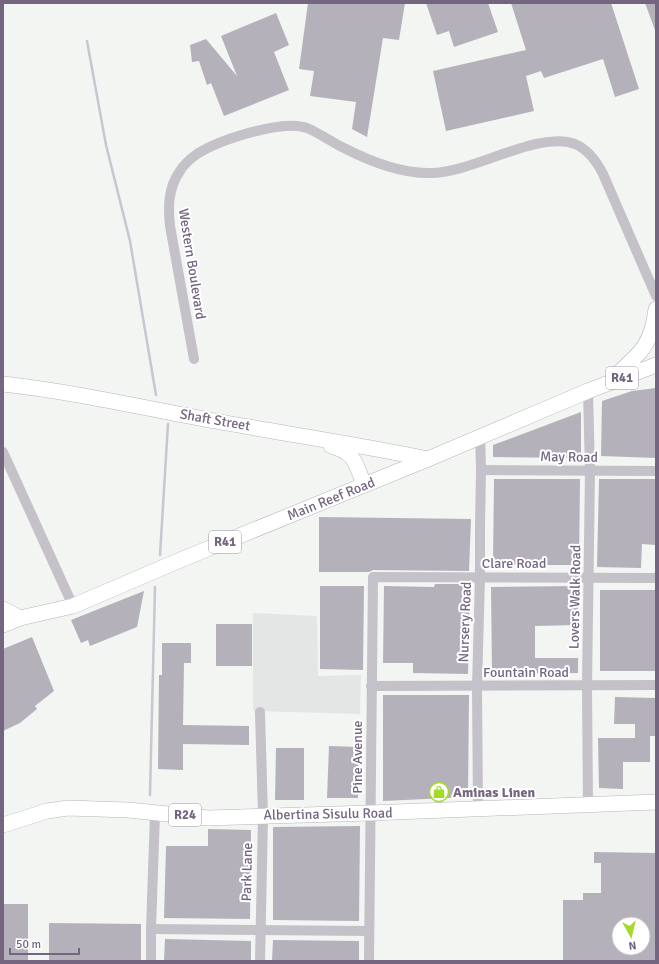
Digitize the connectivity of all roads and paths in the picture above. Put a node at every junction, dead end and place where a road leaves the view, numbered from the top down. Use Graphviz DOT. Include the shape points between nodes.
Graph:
graph roads {
  1 [pos="656,296"];
  2 [pos="656,309"];
  3 [pos="194,359"];
  4 [pos="656,365"];
  5 [pos="608,383"];
  6 [pos="3,384"];
  7 [pos="588,391"];
  8 [pos="480,435"];
  9 [pos="304,436"];
  10 [pos="3,452"];
  11 [pos="428,459"];
  12 [pos="481,470"];
  13 [pos="590,471"];
  14 [pos="656,472"];
  15 [pos="364,485"];
  16 [pos="373,577"];
  17 [pos="480,577"];
  18 [pos="589,578"];
  19 [pos="656,578"];
  20 [pos="73,606"];
  21 [pos="3,609"];
  22 [pos="20,618"];
  23 [pos="3,625"];
  24 [pos="656,685"];
  25 [pos="371,686"];
  26 [pos="587,686"];
  27 [pos="477,687"];
  28 [pos="260,712"];
  29 [pos="656,802"];
  30 [pos="588,805"];
  31 [pos="478,809"];
  32 [pos="155,812"];
  33 [pos="370,813"];
  34 [pos="263,816"];
  35 [pos="3,825"];
  36 [pos="151,930"];
  37 [pos="260,931"];
  38 [pos="369,931"];
  39 [pos="152,961"];
  40 [pos="260,961"];
  41 [pos="369,961"];
  1 -- 3 [label="street, Western Boulevard" via="600,167 585,150 574,144 549,141 533,144 455,170 432,174 392,168 352,152 307,128 286,125 216,144 187,162 174,182 168,207 170,226"];
  2 -- 5 [label="main road" via="653,328 645,346 633,362"];
  4 -- 5 [label="main road, Main Reef Road / R41"];
  5 -- 7 [label="main road, Main Reef Road / R41"];
  6 -- 9 [label="main road, Shaft Street" via="47,389"];
  7 -- 8 [label="main road, Main Reef Road / R41"];
  7 -- 13 [label="street, Lovers Walk Road"];
  8 -- 11 [label="main road, Main Reef Road / R41"];
  8 -- 12 [label="street, Nursery Road"];
  9 -- 11 [label="main road, Shaft Street"];
  9 -- 15 [label="main road" via="317,443 346,451 353,459"];
  10 -- 20 [label="street"];
  11 -- 15 [label="main road, Main Reef Road / R41"];
  12 -- 13 [label="street, May Road"];
  12 -- 17 [label="street, Nursery Road"];
  13 -- 14 [label="street, May Road"];
  13 -- 18 [label="street, Lovers Walk Road"];
  15 -- 20 [label="main road, Main Reef Road / R41"];
  16 -- 17 [label="street, Clare Road"];
  16 -- 25 [label="street, Pine Avenue"];
  17 -- 18 [label="street, Clare Road"];
  17 -- 27 [label="street, Nursery Road"];
  18 -- 19 [label="street, Clare Road"];
  18 -- 26 [label="street, Lovers Walk Road"];
  20 -- 22 [label="main road, Main Reef Road / R41"];
  21 -- 22 [label="main road"];
  22 -- 23 [label="main road, Main Reef Road"];
  24 -- 26 [label="street, Fountain Road"];
  25 -- 27 [label="street, Fountain Road"];
  25 -- 33 [label="street, Pine Avenue"];
  26 -- 27 [label="street, Fountain Road"];
  26 -- 30 [label="street, Lovers Walk Road"];
  27 -- 31 [label="street, Nursery Road"];
  28 -- 34 [label="street, Park Lane"];
  29 -- 30 [label="main road, Albertina Sisulu Road / R24"];
  30 -- 31 [label="main road, Albertina Sisulu Road / R24"];
  31 -- 33 [label="main road, Albertina Sisulu Road / R24"];
  32 -- 34 [label="main road, Albertina Sisulu Road / R24" via="208,818"];
  32 -- 35 [label="main road, Albertina Sisulu Road / R24" via="68,808 47,811"];
  32 -- 36 [label="street"];
  33 -- 34 [label="main road, Albertina Sisulu Road / R24"];
  33 -- 38 [label="street, Pine Avenue"];
  34 -- 37 [label="street, Park Lane"];
  36 -- 37 [label="street"];
  36 -- 39 [label="street"];
  37 -- 38 [label="street"];
  37 -- 40 [label="street, Park Lane"];
  38 -- 41 [label="street, Pine Avenue"];
}
